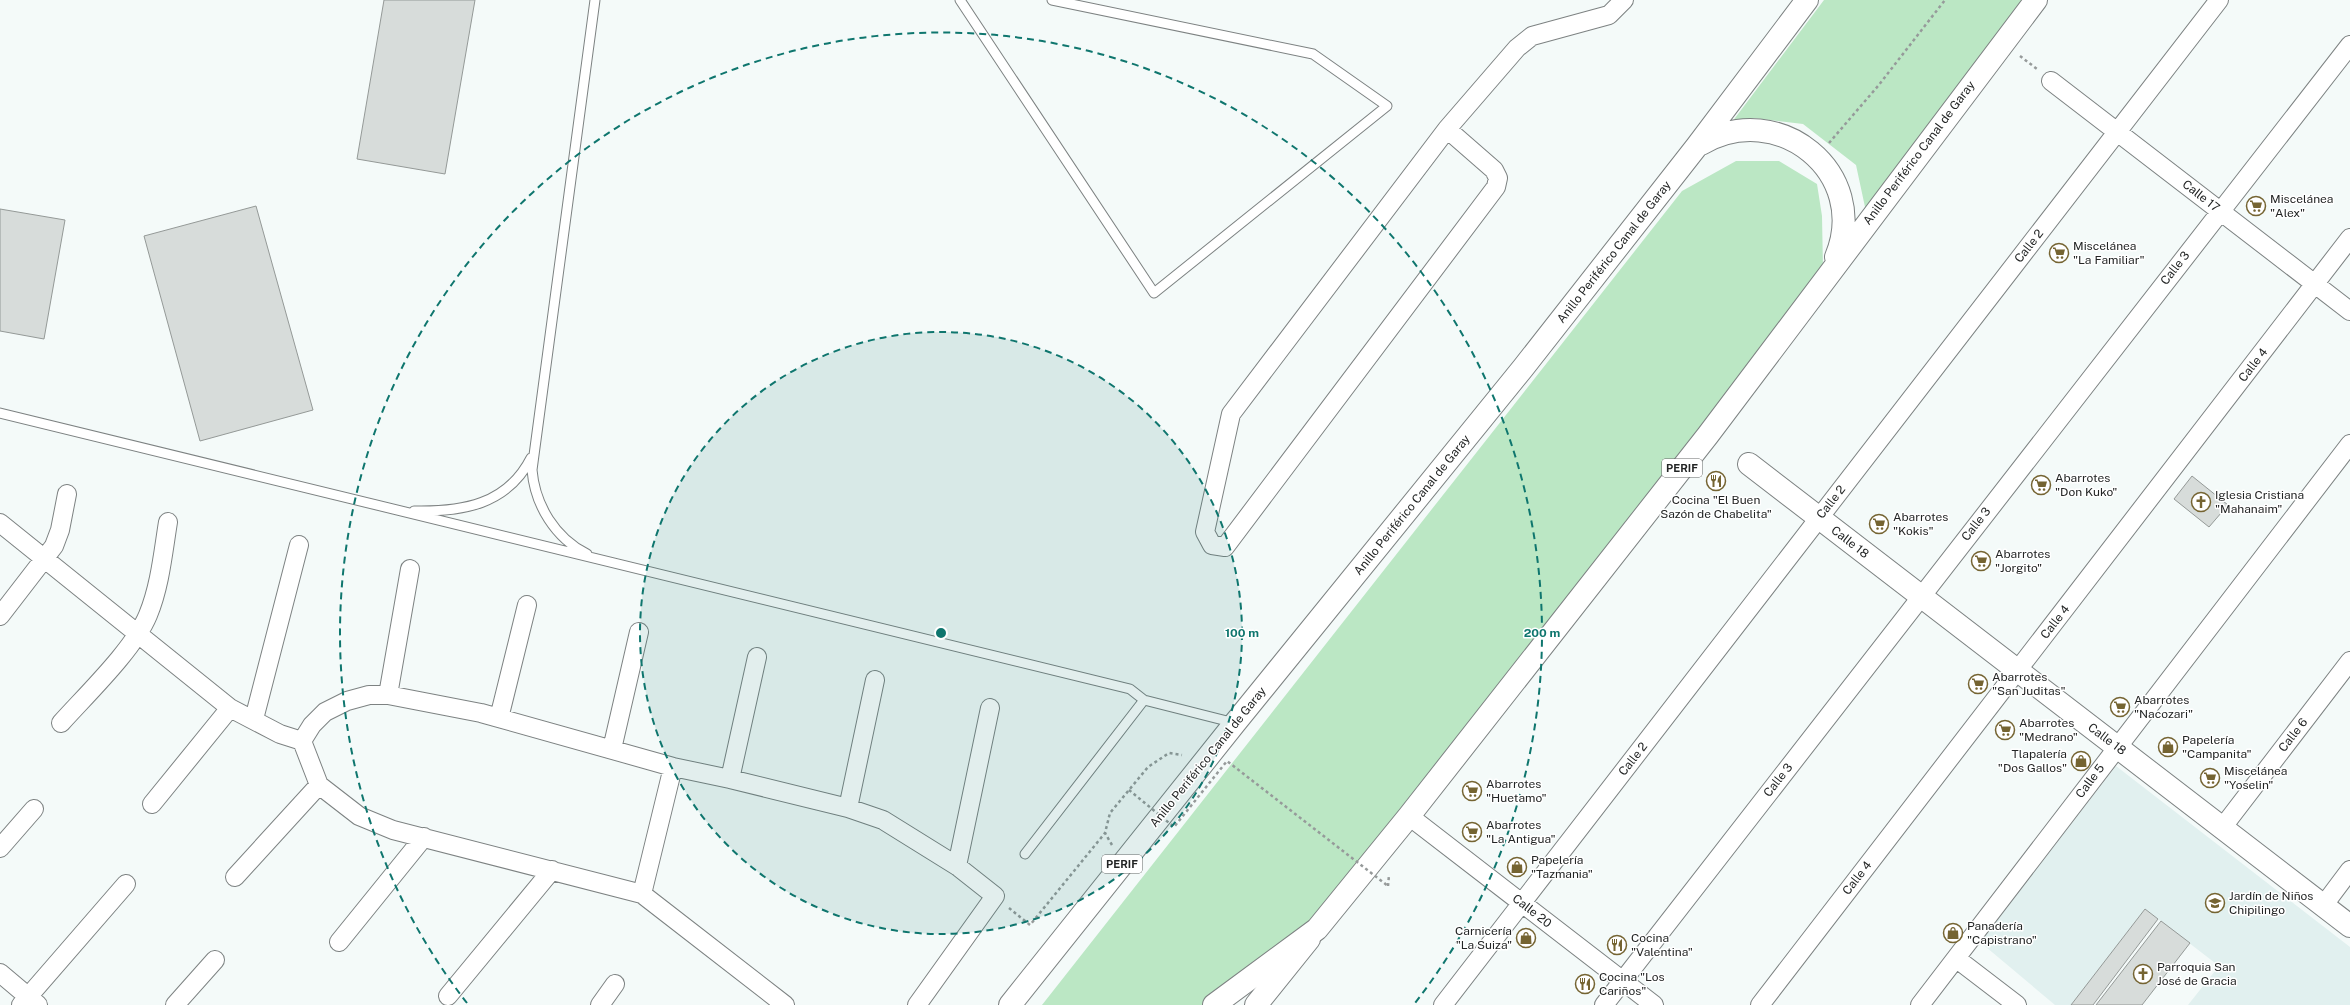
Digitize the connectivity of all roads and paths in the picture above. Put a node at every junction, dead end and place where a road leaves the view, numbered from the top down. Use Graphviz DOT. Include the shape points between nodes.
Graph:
graph roads {
  1 [pos="595,0"];
  2 [pos="960,0"];
  3 [pos="1052,0"];
  4 [pos="1624,0"];
  5 [pos="1807,0"];
  6 [pos="1945,0"];
  7 [pos="2036,0"];
  8 [pos="2219,0"];
  9 [pos="2003,42"];
  10 [pos="2350,45"];
  11 [pos="2051,81"];
  12 [pos="1447,129"];
  13 [pos="2117,132"];
  14 [pos="1697,146"];
  15 [pos="1817,157"];
  16 [pos="2220,211"];
  17 [pos="2350,238"];
  18 [pos="1825,278"];
  19 [pos="2315,284"];
  20 [pos="2350,311"];
  21 [pos="0,413"];
  22 [pos="2350,444"];
  23 [pos="532,457"];
  24 [pos="1749,464"];
  25 [pos="66,494"];
  26 [pos="396,510"];
  27 [pos="1819,518"];
  28 [pos="168,522"];
  29 [pos="0,523"];
  30 [pos="299,545"];
  31 [pos="42,559"];
  32 [pos="599,560"];
  33 [pos="410,569"];
  34 [pos="1920,596"];
  35 [pos="526,605"];
  36 [pos="0,616"];
  37 [pos="639,632"];
  38 [pos="138,635"];
  39 [pos="758,658"];
  40 [pos="2350,661"];
  41 [pos="2017,671"];
  42 [pos="875,680"];
  43 [pos="388,695"];
  44 [pos="1144,700"];
  45 [pos="230,708"];
  46 [pos="990,708"];
  47 [pos="499,718"];
  48 [pos="254,719"];
  49 [pos="62,723"];
  50 [pos="1235,723"];
  51 [pos="302,741"];
  52 [pos="2116,747"];
  53 [pos="612,749"];
  54 [pos="1202,763"];
  55 [pos="672,767"];
  56 [pos="730,779"];
  57 [pos="319,785"];
  58 [pos="1129,790"];
  59 [pos="152,804"];
  60 [pos="848,808"];
  61 [pos="34,809"];
  62 [pos="1409,816"];
  63 [pos="2222,828"];
  64 [pos="1105,833"];
  65 [pos="424,837"];
  66 [pos="0,848"];
  67 [pos="1025,854"];
  68 [pos="1123,863"];
  69 [pos="958,866"];
  70 [pos="552,870"];
  71 [pos="2350,870"];
  72 [pos="235,877"];
  73 [pos="126,884"];
  74 [pos="1388,886"];
  75 [pos="642,894"];
  76 [pos="995,896"];
  77 [pos="1522,903"];
  78 [pos="2323,906"];
  79 [pos="2350,926"];
  80 [pos="1317,929"];
  81 [pos="339,942"];
  82 [pos="1957,959"];
  83 [pos="215,960"];
  84 [pos="0,973"];
  85 [pos="1622,981"];
  86 [pos="615,984"];
  87 [pos="448,996"];
  88 [pos="29,1002"];
  89 [pos="1256,1003"];
  90 [pos="176,1005"];
  91 [pos="600,1005"];
  92 [pos="785,1005"];
  93 [pos="917,1005"];
  94 [pos="1010,1005"];
  95 [pos="1214,1005"];
  96 [pos="1443,1005"];
  97 [pos="1604,1005"];
  98 [pos="1654,1005"];
  99 [pos="1760,1005"];
  100 [pos="1920,1005"];
  101 [pos="2017,1005"];
  1 -- 23 [label="lane"];
  2 -- 3 [label="lane" via="1154,293 1387,106 1313,54"];
  4 -- 12 [label="street" via="1609,15 1532,36 1517,48"];
  5 -- 14 [label="main road, Anillo Periférico Canal de Garay / PERIF"];
  6 -- 15 [label="path" via="1878,86"];
  7 -- 9 [label="main road, Anillo Periférico Canal de Garay / PERIF"];
  8 -- 13 [label="street, Calle 2"];
  9 -- 11 [label="path"];
  9 -- 18 [label="main road, Anillo Periférico Canal de Garay / PERIF"];
  10 -- 16 [label="street, Calle 3"];
  11 -- 13 [label="street, Calle 17"];
  12 -- 12 [label="street" via="1231,414 1206,532 1212,545 1225,547 1496,187 1498,178 1494,170"];
  13 -- 16 [label="street, Calle 17"];
  13 -- 27 [label="street, Calle 2"];
  14 -- 15 [label="main road" via="1726,132 1759,129 1791,138"];
  14 -- 50 [label="main road, Anillo Periférico Canal de Garay / PERIF" via="1523,368"];
  15 -- 18 [label="main road" via="1836,184 1844,216 1840,248"];
  16 -- 19 [label="street, Calle 17"];
  16 -- 34 [label="street, Calle 3"];
  17 -- 19 [label="street, Calle 4"];
  18 -- 62 [label="main road, Anillo Periférico Canal de Garay / PERIF" via="1708,434"];
  19 -- 20 [label="street, Calle 17"];
  19 -- 41 [label="street, Calle 4"];
  21 -- 26 [label="lane"];
  22 -- 52 [label="street, Calle 5"];
  23 -- 26 [label="lane" via="513,483 480,503 443,511"];
  23 -- 32 [label="lane" via="536,496 546,517 571,544"];
  24 -- 27 [label="main road, Calle 18"];
  25 -- 31 [label="street" via="60,530 54,546"];
  26 -- 32 [label="lane"];
  27 -- 34 [label="main road, Calle 18"];
  27 -- 77 [label="street, Calle 2"];
  28 -- 38 [label="street" via="157,585 149,614"];
  29 -- 31 [label="street"];
  30 -- 48 [label="street"];
  31 -- 36 [label="street"];
  31 -- 38 [label="street"];
  32 -- 44 [label="lane" via="1130,689"];
  33 -- 43 [label="street"];
  34 -- 41 [label="main road, Calle 18"];
  34 -- 85 [label="street, Calle 3"];
  35 -- 47 [label="street"];
  37 -- 53 [label="street"];
  38 -- 45 [label="street"];
  38 -- 49 [label="street"];
  39 -- 56 [label="street"];
  40 -- 63 [label="street, Calle 6"];
  41 -- 52 [label="main road, Calle 18"];
  41 -- 99 [label="street, Calle 4"];
  42 -- 60 [label="street"];
  43 -- 47 [label="street"];
  43 -- 51 [label="street" via="369,695 341,704 321,716"];
  44 -- 50 [label="lane"];
  44 -- 67 [label="lane"];
  45 -- 48 [label="street"];
  45 -- 59 [label="street"];
  46 -- 69 [label="street"];
  47 -- 53 [label="street"];
  48 -- 51 [label="street" via="280,734"];
  50 -- 54 [label="main road, Anillo Periférico Canal de Garay / PERIF"];
  51 -- 57 [label="street"];
  52 -- 63 [label="main road, Calle 18"];
  52 -- 82 [label="street, Calle 5"];
  53 -- 55 [label="street"];
  54 -- 58 [label="path" via="1191,756 1170,753 1148,767"];
  54 -- 68 [label="main road, Anillo Periférico Canal de Garay / PERIF"];
  55 -- 56 [label="street"];
  55 -- 75 [label="street"];
  56 -- 60 [label="street"];
  57 -- 65 [label="street" via="359,816 393,830"];
  57 -- 72 [label="street"];
  58 -- 64 [label="path" via="1110,812"];
  58 -- 74 [label="path, bridge" via="1174,826 1227,761"];
  60 -- 69 [label="street" via="883,820"];
  61 -- 66 [label="street"];
  62 -- 77 [label="street, Calle 20"];
  62 -- 80 [label="main road, Anillo Periférico Canal de Garay / PERIF"];
  63 -- 78 [label="main road, Calle 18"];
  64 -- 68 [label="path"];
  64 -- 76 [label="path" via="1030,925"];
  65 -- 70 [label="street"];
  65 -- 81 [label="street"];
  68 -- 94 [label="main road, Anillo Periférico Canal de Garay / PERIF"];
  69 -- 76 [label="street"];
  70 -- 75 [label="street"];
  70 -- 87 [label="street"];
  71 -- 78 [label="street"];
  73 -- 88 [label="street"];
  75 -- 92 [label="street"];
  76 -- 93 [label="street"];
  77 -- 85 [label="street, Calle 20"];
  77 -- 96 [label="street, Calle 2"];
  78 -- 79 [label="main road, Calle 18"];
  80 -- 89 [label="main road, Anillo Periférico Canal de Garay / PERIF"];
  80 -- 95 [label="main road, PERIF"];
  82 -- 100 [label="street, Calle 5"];
  82 -- 101 [label="street"];
  83 -- 90 [label="street"];
  84 -- 88 [label="street"];
  85 -- 97 [label="street, Calle 3"];
  85 -- 98 [label="street, Calle 20"];
  86 -- 91 [label="street"];
}
